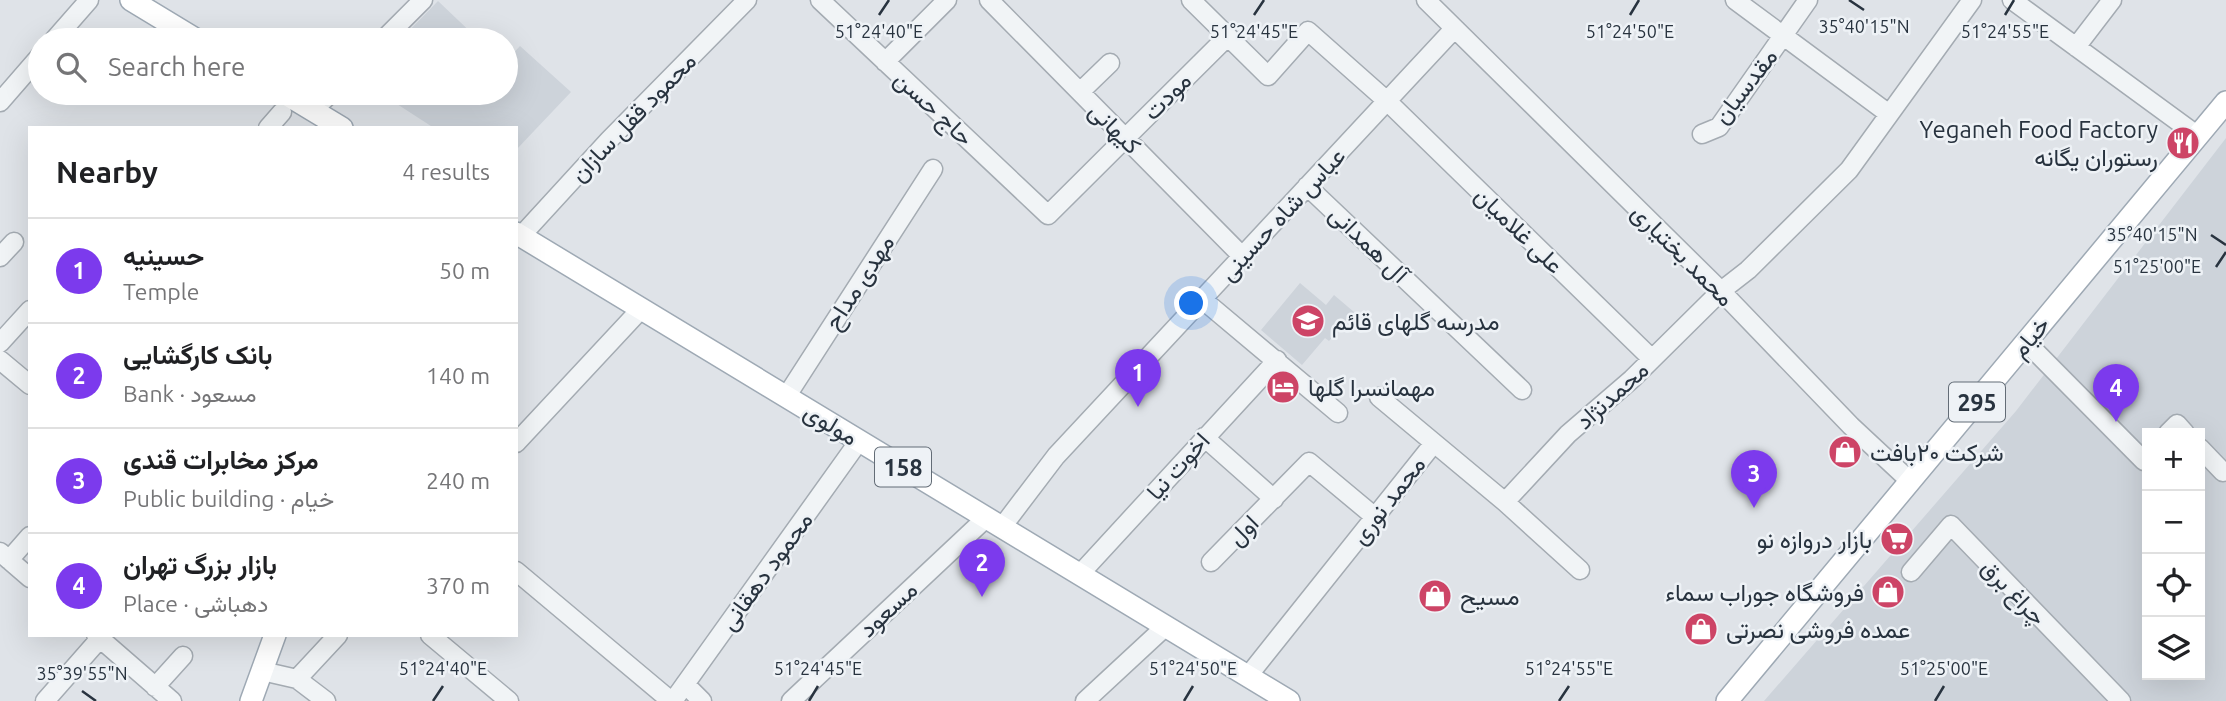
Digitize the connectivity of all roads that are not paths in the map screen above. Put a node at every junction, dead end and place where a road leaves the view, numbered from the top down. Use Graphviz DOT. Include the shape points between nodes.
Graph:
graph roads {
  1 [pos="89,0"];
  2 [pos="131,0"];
  3 [pos="423,0"];
  4 [pos="747,0"];
  5 [pos="820,0"];
  6 [pos="947,0"];
  7 [pos="989,0"];
  8 [pos="1191,0"];
  9 [pos="1426,0"];
  10 [pos="1735,0"];
  11 [pos="1808,0"];
  12 [pos="1972,0"];
  13 [pos="2012,0"];
  14 [pos="2112,0"];
  15 [pos="1008,7"];
  16 [pos="64,28"];
  17 [pos="177,28"];
  18 [pos="395,28"];
  19 [pos="1454,29"];
  20 [pos="1228,36"];
  21 [pos="1784,36"];
  22 [pos="2076,47"];
  23 [pos="885,62"];
  24 [pos="1110,63"];
  25 [pos="28,70"];
  26 [pos="1080,92"];
  27 [pos="1387,101"];
  28 [pos="0,102"];
  29 [pos="2226,102"];
  30 [pos="281,105"];
  31 [pos="294,105"];
  32 [pos="318,105"];
  33 [pos="313,110"];
  34 [pos="1889,114"];
  35 [pos="269,126"];
  36 [pos="339,126"];
  37 [pos="1702,134"];
  38 [pos="2198,136"];
  39 [pos="1125,138"];
  40 [pos="933,169"];
  41 [pos="1307,186"];
  42 [pos="1048,215"];
  43 [pos="519,234"];
  44 [pos="14,242"];
  45 [pos="1242,256"];
  46 [pos="0,257"];
  47 [pos="1721,291"];
  48 [pos="1202,299"];
  49 [pos="642,309"];
  50 [pos="28,312"];
  51 [pos="0,342"];
  52 [pos="2026,342"];
  53 [pos="1652,359"];
  54 [pos="0,360"];
  55 [pos="1277,360"];
  56 [pos="28,383"];
  57 [pos="1522,390"];
  58 [pos="786,397"];
  59 [pos="1379,397"];
  60 [pos="1338,413"];
  61 [pos="1204,437"];
  62 [pos="518,441"];
  63 [pos="859,441"];
  64 [pos="1434,443"];
  65 [pos="2205,453"];
  66 [pos="2142,458"];
  67 [pos="2223,472"];
  68 [pos="1910,481"];
  69 [pos="1274,499"];
  70 [pos="1505,502"];
  71 [pos="1376,517"];
  72 [pos="994,523"];
  73 [pos="28,538"];
  74 [pos="5,556"];
  75 [pos="1211,562"];
  76 [pos="1580,570"];
  77 [pos="1912,572"];
  78 [pos="518,573"];
  79 [pos="1080,574"];
  80 [pos="28,576"];
  81 [pos="1166,626"];
  82 [pos="99,637"];
  83 [pos="101,637"];
  84 [pos="274,637"];
  85 [pos="336,637"];
  86 [pos="432,637"];
  87 [pos="183,656"];
  88 [pos="262,671"];
  89 [pos="1248,676"];
  90 [pos="297,679"];
  91 [pos="685,684"];
  92 [pos="155,687"];
  93 [pos="45,701"];
  94 [pos="172,701"];
  95 [pos="251,701"];
  96 [pos="326,701"];
  97 [pos="509,701"];
  98 [pos="672,701"];
  99 [pos="702,701"];
  100 [pos="791,701"];
  101 [pos="1085,701"];
  102 [pos="1289,701"];
  103 [pos="1727,701"];
  104 [pos="2121,701"];
  1 -- 16 [label="street"];
  2 -- 17 [label="main road"];
  3 -- 18 [label="street"];
  4 -- 43 [label="street, محمود قفل سازان"];
  5 -- 23 [label="street, حاج حسن"];
  6 -- 23 [label="street"];
  7 -- 15 [label="street, کیهانی"];
  8 -- 20 [label="street"];
  9 -- 19 [label="street, محمد بختیاری"];
  10 -- 21 [label="street"];
  11 -- 21 [label="street, مقدسیان"];
  12 -- 34 [label="street, محمدنژاد"];
  13 -- 22 [label="street"];
  14 -- 22 [label="street"];
  15 -- 26 [label="street, کیهانی"];
  19 -- 27 [label="street, عباس شاه حسینی"];
  19 -- 47 [label="street, محمد بختیاری"];
  20 -- 27 [label="street, علی غلامیان" via="1268,76 1308,31"];
  20 -- 39 [label="street, مودت"];
  21 -- 34 [label="street"];
  21 -- 37 [label="street, مقدسیان" via="1719,127"];
  22 -- 38 [label="street"];
  23 -- 42 [label="street, حاج حسن"];
  24 -- 26 [label="street"];
  25 -- 28 [label="street"];
  26 -- 39 [label="street, کیهانی"];
  27 -- 41 [label="street, عباس شاه حسینی"];
  27 -- 53 [label="street, علی غلامیان"];
  29 -- 38 [label="main road, خیام / 295"];
  30 -- 35 [label="street"];
  31 -- 33 [label="main road"];
  32 -- 33 [label="street"];
  33 -- 36 [label="main road"];
  34 -- 47 [label="street, محمدنژاد" via="1849,170"];
  38 -- 52 [label="main road, خیام / 295"];
  39 -- 42 [label="street, مودت"];
  39 -- 45 [label="street, کیهانی"];
  40 -- 58 [label="street, مهدی مداح"];
  41 -- 45 [label="street, عباس شاه حسینی"];
  41 -- 57 [label="street, آل همدانی"];
  43 -- 49 [label="main road, مولوی / 158"];
  44 -- 46 [label="street"];
  45 -- 48 [label="street, عباس شاه حسینی"];
  47 -- 53 [label="street, محمدنژاد"];
  47 -- 68 [label="street, محمد بختیاری"];
  48 -- 55 [label="street"];
  48 -- 72 [label="street, عباس شاه حسینی"];
  49 -- 58 [label="main road, مولوی / 158"];
  49 -- 62 [label="street"];
  50 -- 51 [label="street"];
  52 -- 66 [label="street"];
  52 -- 68 [label="main road, خیام / 295"];
  53 -- 70 [label="street, محمدنژاد" via="1568,434"];
  54 -- 56 [label="street"];
  55 -- 60 [label="street"];
  55 -- 61 [label="street, اخوت نیا"];
  58 -- 63 [label="main road, مولوی / 158"];
  59 -- 64 [label="street"];
  61 -- 69 [label="street"];
  61 -- 79 [label="street, اخوت نیا"];
  63 -- 72 [label="main road, مولوی / 158"];
  63 -- 91 [label="street, محمود دهقانی"];
  64 -- 70 [label="street, محمد نوری"];
  64 -- 71 [label="street, محمد نوری"];
  65 -- 67 [label="street"];
  68 -- 103 [label="main road, خیام / 295"];
  69 -- 71 [label="street, اول" via="1310,462"];
  69 -- 75 [label="street, اول"];
  70 -- 76 [label="street, محمد نوری"];
  71 -- 89 [label="street, محمد نوری"];
  72 -- 79 [label="main road, مولوی / 158"];
  72 -- 100 [label="street, مسعود"];
  73 -- 74 [label="street"];
  74 -- 80 [label="street"];
  77 -- 104 [label="street, چراغ برق" via="1951,525"];
  78 -- 98 [label="street"];
  79 -- 81 [label="main road, مولوی / 158"];
  81 -- 89 [label="main road, مولوی / 158"];
  81 -- 101 [label="street"];
  82 -- 93 [label="street"];
  83 -- 92 [label="street"];
  84 -- 88 [label="main road"];
  85 -- 90 [label="street"];
  86 -- 97 [label="street"];
  87 -- 92 [label="street"];
  88 -- 90 [label="street"];
  88 -- 95 [label="main road"];
  89 -- 102 [label="main road, مولوی / 158"];
  90 -- 96 [label="street"];
  91 -- 98 [label="street, محمود دهقانی"];
  91 -- 99 [label="street"];
  92 -- 94 [label="street"];
}
